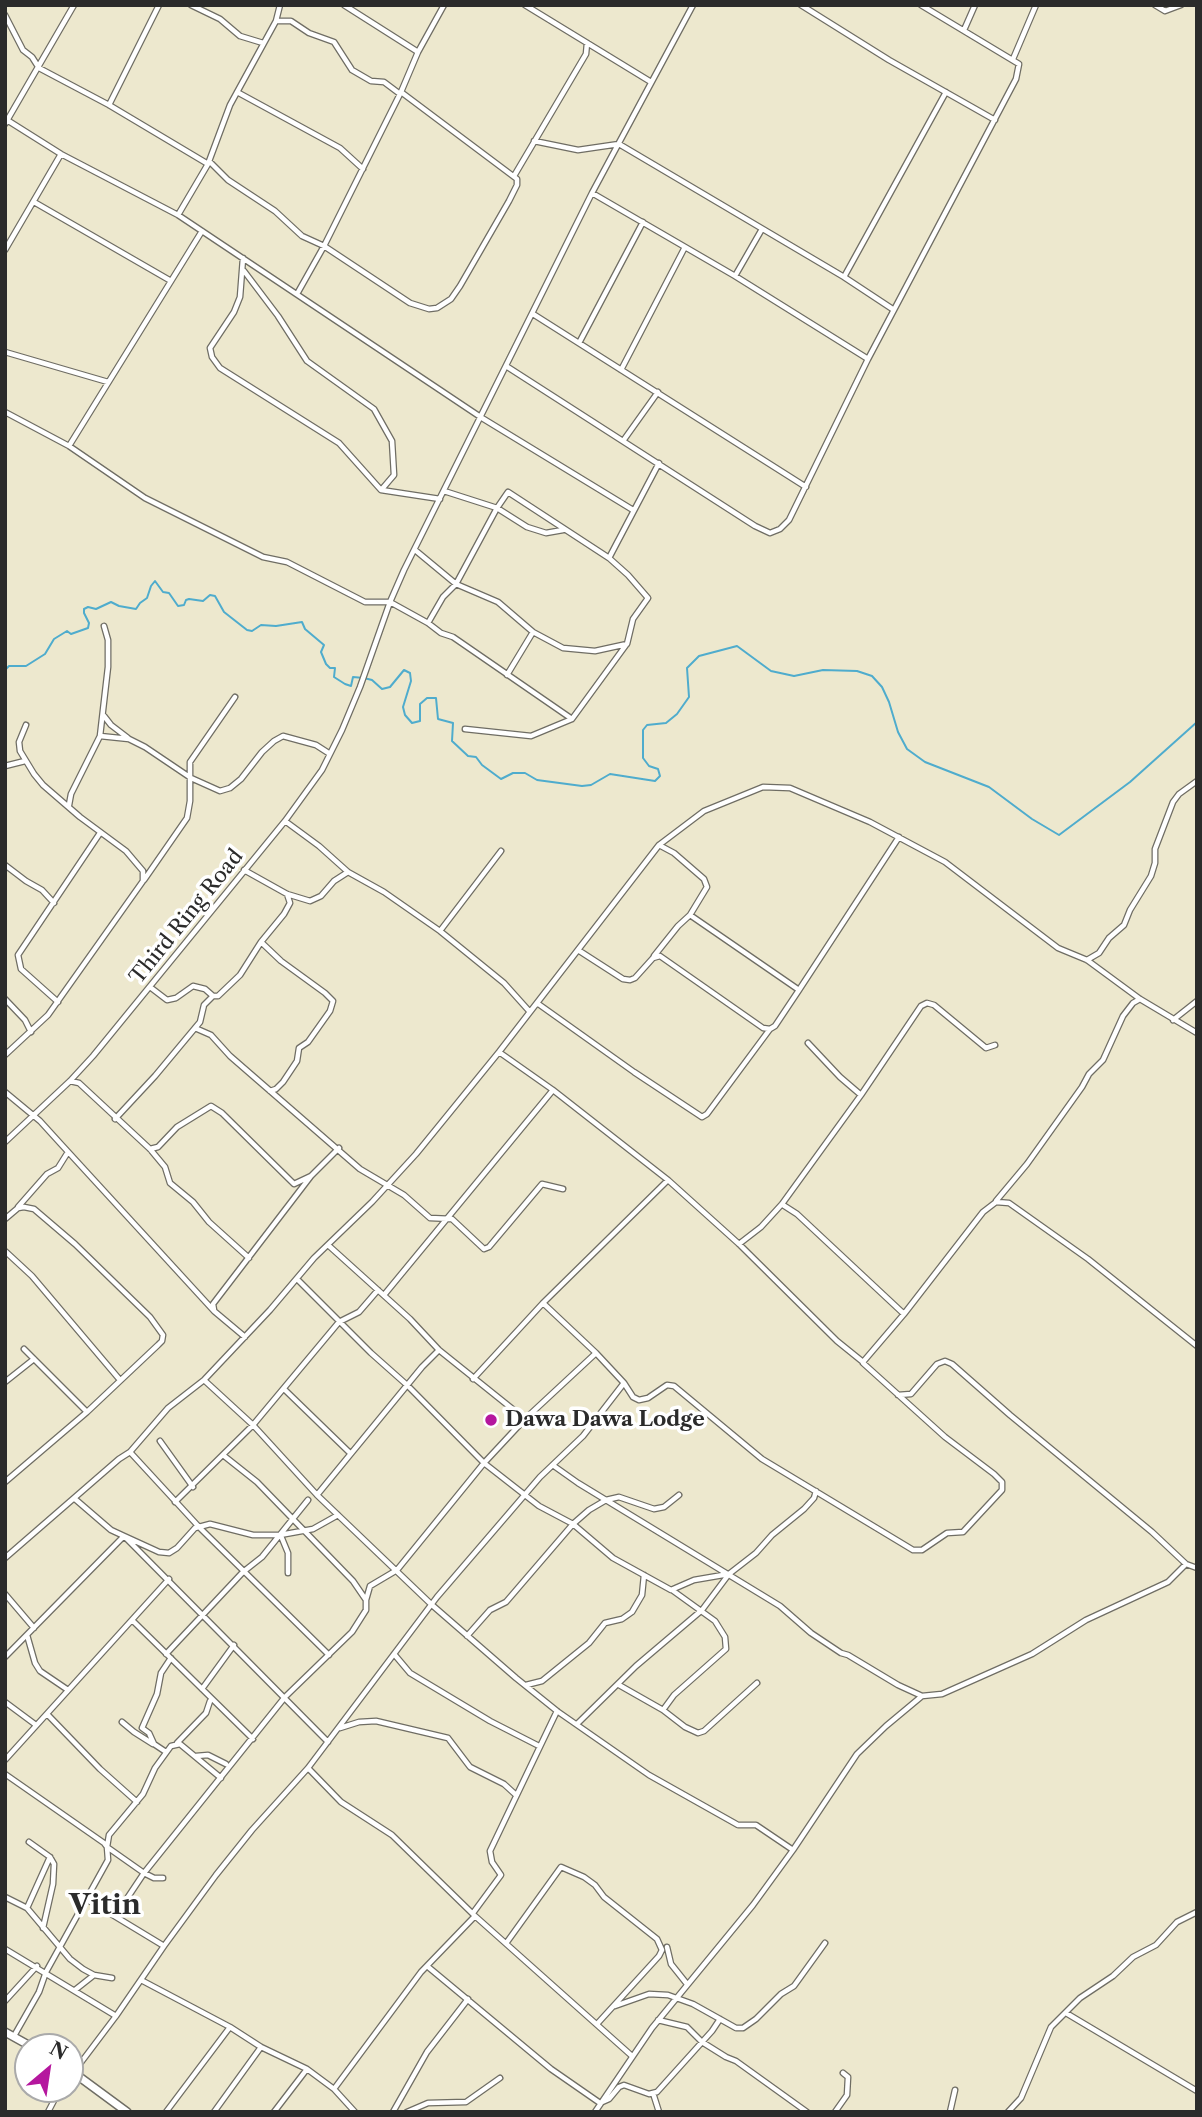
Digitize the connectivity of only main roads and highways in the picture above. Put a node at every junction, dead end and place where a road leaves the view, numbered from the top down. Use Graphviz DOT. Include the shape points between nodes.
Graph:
graph roads {
  1 [pos="84,2082"];
  2 [pos="127,2112"];
  1 -- 2 [label="highway"];
}
